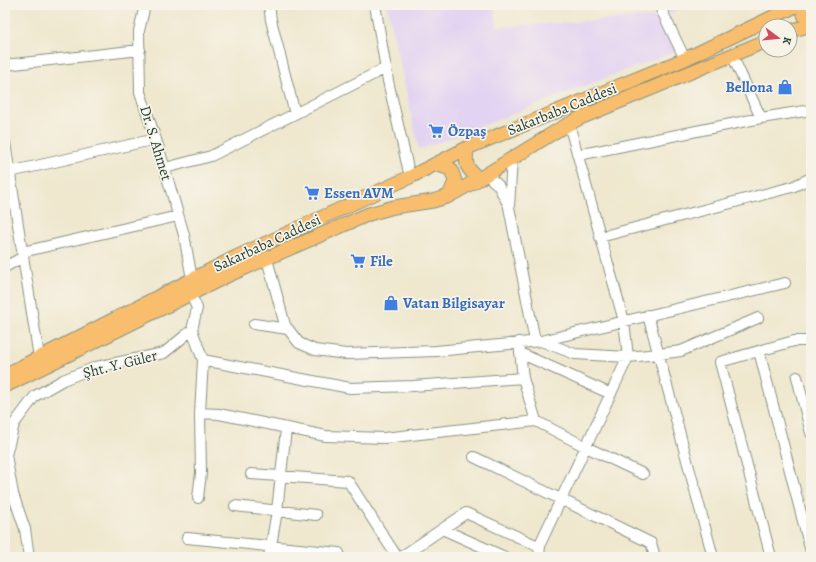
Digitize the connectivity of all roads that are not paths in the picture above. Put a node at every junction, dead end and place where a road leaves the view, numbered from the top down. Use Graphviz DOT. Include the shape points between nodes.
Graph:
graph roads {
  1 [pos="145,5"];
  2 [pos="269,5"];
  3 [pos="375,5"];
  4 [pos="659,5"];
  5 [pos="780,5"];
  6 [pos="798,5"];
  7 [pos="802,5"];
  8 [pos="811,25"];
  9 [pos="755,26"];
  10 [pos="798,29"];
  11 [pos="758,44"];
  12 [pos="140,50"];
  13 [pos="732,55"];
  14 [pos="686,59"];
  15 [pos="5,65"];
  16 [pos="386,68"];
  17 [pos="811,110"];
  18 [pos="295,114"];
  19 [pos="761,118"];
  20 [pos="569,124"];
  21 [pos="156,139"];
  22 [pos="5,143"];
  23 [pos="467,148"];
  24 [pos="578,155"];
  25 [pos="512,159"];
  26 [pos="435,164"];
  27 [pos="165,168"];
  28 [pos="7,173"];
  29 [pos="410,177"];
  30 [pos="482,177"];
  31 [pos="811,178"];
  32 [pos="449,196"];
  33 [pos="509,207"];
  34 [pos="178,216"];
  35 [pos="600,237"];
  36 [pos="23,255"];
  37 [pos="267,258"];
  38 [pos="5,267"];
  39 [pos="192,279"];
  40 [pos="785,283"];
  41 [pos="191,295"];
  42 [pos="648,315"];
  43 [pos="758,318"];
  44 [pos="624,321"];
  45 [pos="254,324"];
  46 [pos="288,329"];
  47 [pos="192,330"];
  48 [pos="538,341"];
  49 [pos="519,342"];
  50 [pos="811,342"];
  51 [pos="759,351"];
  52 [pos="520,353"];
  53 [pos="659,354"];
  54 [pos="39,357"];
  55 [pos="628,357"];
  56 [pos="203,360"];
  57 [pos="5,375"];
  58 [pos="797,377"];
  59 [pos="523,378"];
  60 [pos="5,386"];
  61 [pos="611,394"];
  62 [pos="200,413"];
  63 [pos="536,421"];
  64 [pos="286,429"];
  65 [pos="811,433"];
  66 [pos="586,447"];
  67 [pos="6,453"];
  68 [pos="474,457"];
  69 [pos="251,474"];
  70 [pos="643,474"];
  71 [pos="281,476"];
  72 [pos="198,498"];
  73 [pos="562,499"];
  74 [pos="235,506"];
  75 [pos="276,511"];
  76 [pos="316,515"];
  77 [pos="442,529"];
  78 [pos="187,538"];
  79 [pos="270,552"];
  80 [pos="539,552"];
  81 [pos="811,552"];
  82 [pos="339,553"];
  83 [pos="29,557"];
  84 [pos="397,557"];
  85 [pos="401,557"];
  86 [pos="505,557"];
  87 [pos="655,557"];
  88 [pos="714,557"];
  89 [pos="771,557"];
  1 -- 12 [label="street, Dr. S. Ahmet" via="139,31"];
  2 -- 18 [label="street"];
  3 -- 16 [label="street"];
  4 -- 14 [label="street"];
  5 -- 9 [label="main road"];
  6 -- 9 [label="main road, Sakarbaba Caddesi"];
  7 -- 8 [label="main road" via="806,19"];
  8 -- 10 [label="main road"];
  9 -- 14 [label="main road, Sakarbaba Caddesi"];
  11 -- 13 [label="main road, Sakarbaba Caddesi"];
  12 -- 15 [label="street"];
  12 -- 21 [label="street, Dr. S. Ahmet" via="140,92"];
  13 -- 19 [label="street"];
  13 -- 20 [label="main road, Sakarbaba Caddesi"];
  14 -- 23 [label="main road, Sakarbaba Caddesi"];
  16 -- 18 [label="street"];
  16 -- 29 [label="street"];
  17 -- 19 [label="street"];
  18 -- 27 [label="street" via="211,156"];
  19 -- 24 [label="street"];
  20 -- 24 [label="street"];
  20 -- 25 [label="main road, Sakarbaba Caddesi"];
  21 -- 27 [label="street, Dr. S. Ahmet"];
  21 -- 28 [label="street"];
  22 -- 28 [label="street"];
  23 -- 26 [label="main road, Sakarbaba Caddesi"];
  23 -- 30 [label="main road" via="465,162 471,172"];
  24 -- 35 [label="street"];
  25 -- 30 [label="main road, Sakarbaba Caddesi"];
  25 -- 33 [label="street"];
  26 -- 29 [label="main road, Sakarbaba Caddesi"];
  26 -- 32 [label="main road" via="451,169 455,181"];
  27 -- 34 [label="street, Dr. S. Ahmet"];
  28 -- 36 [label="street"];
  29 -- 39 [label="main road, Sakarbaba Caddesi"];
  30 -- 32 [label="main road, Sakarbaba Caddesi"];
  30 -- 33 [label="street" via="498,185"];
  31 -- 35 [label="street" via="792,187"];
  32 -- 37 [label="main road, Sakarbaba Caddesi" via="369,214"];
  33 -- 48 [label="street"];
  34 -- 36 [label="street"];
  34 -- 39 [label="street, Dr. S. Ahmet"];
  35 -- 44 [label="street"];
  36 -- 38 [label="street"];
  36 -- 54 [label="street"];
  37 -- 41 [label="main road, Sakarbaba Caddesi"];
  37 -- 46 [label="street"];
  39 -- 54 [label="main road, Sakarbaba Caddesi"];
  40 -- 42 [label="street"];
  41 -- 47 [label="street" via="197,308"];
  41 -- 60 [label="main road, Sakarbaba Caddesi"];
  42 -- 44 [label="street"];
  42 -- 53 [label="street"];
  43 -- 53 [label="street" via="681,351"];
  44 -- 48 [label="street"];
  44 -- 55 [label="street"];
  45 -- 46 [label="street"];
  46 -- 49 [label="street" via="298,343 315,350 346,354 436,351"];
  47 -- 56 [label="street"];
  47 -- 67 [label="street, Şht. Y. Güler" via="164,353 96,367 63,380 35,396 14,424"];
  48 -- 49 [label="street"];
  48 -- 55 [label="street" via="575,354"];
  49 -- 52 [label="street"];
  50 -- 51 [label="street" via="794,341"];
  51 -- 81 [label="street"];
  51 -- 89 [label="street" via="720,362"];
  52 -- 59 [label="street"];
  52 -- 61 [label="street"];
  53 -- 55 [label="street"];
  53 -- 88 [label="street"];
  54 -- 57 [label="main road, Sakarbaba Caddesi"];
  55 -- 61 [label="street"];
  56 -- 59 [label="street" via="350,388"];
  56 -- 62 [label="street"];
  58 -- 65 [label="street"];
  59 -- 63 [label="street"];
  61 -- 66 [label="street"];
  62 -- 64 [label="street" via="219,414"];
  62 -- 72 [label="street" via="201,473"];
  63 -- 64 [label="street" via="384,438 326,436"];
  63 -- 66 [label="street"];
  64 -- 71 [label="street"];
  66 -- 70 [label="street"];
  66 -- 73 [label="street"];
  67 -- 83 [label="street, Şht. Y. Güler" via="13,494 25,529"];
  68 -- 73 [label="street"];
  69 -- 71 [label="street"];
  71 -- 75 [label="street"];
  71 -- 84 [label="street" via="348,481"];
  73 -- 80 [label="street" via="540,544"];
  73 -- 87 [label="street" via="650,543"];
  74 -- 75 [label="street"];
  75 -- 76 [label="street"];
  75 -- 79 [label="street"];
  77 -- 80 [label="street" via="466,513"];
  77 -- 85 [label="street"];
  77 -- 86 [label="street"];
  78 -- 79 [label="street"];
  79 -- 82 [label="street"];
}
